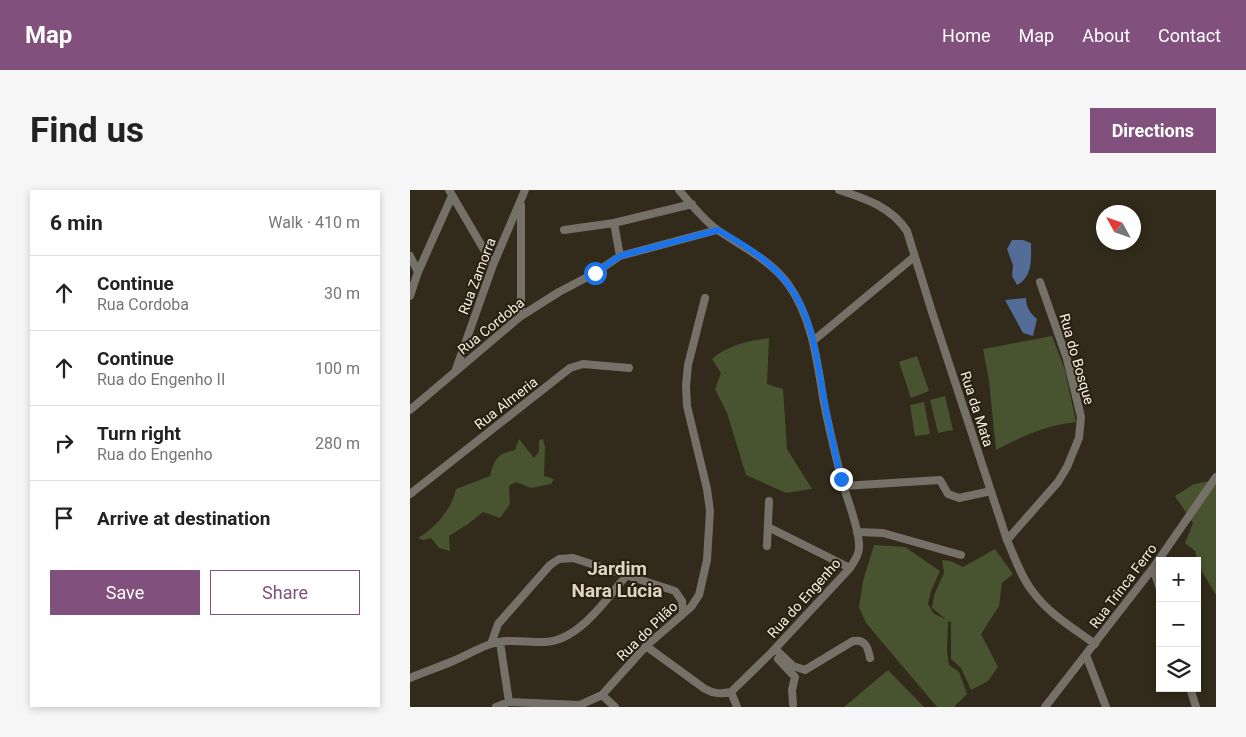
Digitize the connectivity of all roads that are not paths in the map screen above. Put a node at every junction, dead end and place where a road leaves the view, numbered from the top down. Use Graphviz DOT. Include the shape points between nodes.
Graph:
graph roads {
  1 [pos="524,190"];
  2 [pos="679,190"];
  3 [pos="839,190"];
  4 [pos="451,193"];
  5 [pos="521,200"];
  6 [pos="692,204"];
  7 [pos="614,223"];
  8 [pos="564,230"];
  9 [pos="718,230"];
  10 [pos="410,256"];
  11 [pos="620,256"];
  12 [pos="914,256"];
  13 [pos="492,265"];
  14 [pos="418,272"];
  15 [pos="1040,282"];
  16 [pos="410,296"];
  17 [pos="705,298"];
  18 [pos="520,316"];
  19 [pos="813,341"];
  20 [pos="629,368"];
  21 [pos="455,371"];
  22 [pos="410,410"];
  23 [pos="1216,477"];
  24 [pos="843,486"];
  25 [pos="991,491"];
  26 [pos="410,494"];
  27 [pos="769,501"];
  28 [pos="768,527"];
  29 [pos="857,532"];
  30 [pos="1007,540"];
  31 [pos="767,546"];
  32 [pos="961,555"];
  33 [pos="850,568"];
  34 [pos="1153,568"];
  35 [pos="626,576"];
  36 [pos="1156,577"];
  37 [pos="683,613"];
  38 [pos="500,642"];
  39 [pos="491,644"];
  40 [pos="1095,644"];
  41 [pos="646,646"];
  42 [pos="773,651"];
  43 [pos="1086,655"];
  44 [pos="870,658"];
  45 [pos="410,678"];
  46 [pos="731,692"];
  47 [pos="1191,692"];
  48 [pos="602,695"];
  49 [pos="509,702"];
  50 [pos="793,704"];
  51 [pos="496,707"];
  52 [pos="616,707"];
  53 [pos="737,707"];
  54 [pos="1045,707"];
  55 [pos="1106,707"];
  56 [pos="1196,707"];
  1 -- 5 [label="street, Rua Zamorra"];
  2 -- 6 [label="street, Rua do Engenho"];
  3 -- 12 [label="street, Rua da Mata" via="877,203 890,212 907,231"];
  4 -- 13 [label="street"];
  4 -- 14 [label="street"];
  5 -- 13 [label="street, Rua Zamorra"];
  5 -- 18 [label="street"];
  6 -- 7 [label="street"];
  6 -- 9 [label="street, Rua do Engenho"];
  7 -- 8 [label="street"];
  7 -- 11 [label="street"];
  9 -- 11 [label="street, Rua Cordoba"];
  9 -- 19 [label="street, Rua do Engenho" via="748,248 787,282 798,299"];
  10 -- 14 [label="street"];
  11 -- 18 [label="street, Rua Cordoba"];
  12 -- 19 [label="street"];
  12 -- 25 [label="street, Rua da Mata"];
  13 -- 21 [label="street, Rua Zamorra"];
  14 -- 16 [label="street"];
  15 -- 30 [label="street, Rua do Bosque" via="1067,359 1081,416 1079,438 1068,467 1058,482"];
  17 -- 37 [label="street, Rua do Pilão" via="686,386 687,406 707,489 710,531 698,595"];
  18 -- 21 [label="street, Rua Cordoba"];
  19 -- 24 [label="street, Rua do Engenho"];
  20 -- 26 [label="street, Rua Almeria" via="583,364 570,368"];
  21 -- 22 [label="street, Rua Cordoba"];
  23 -- 34 [label="street, Rua Trinca Ferro"];
  24 -- 25 [label="street" via="940,480 948,494 958,498"];
  24 -- 29 [label="street, Rua do Engenho"];
  25 -- 30 [label="street, Rua da Mata"];
  27 -- 28 [label="street"];
  28 -- 31 [label="street"];
  28 -- 33 [label="street"];
  29 -- 32 [label="street" via="883,533"];
  29 -- 33 [label="street, Rua do Engenho" via="859,551"];
  30 -- 40 [label="street, Rua da Mata" via="1032,591 1047,608"];
  33 -- 42 [label="street, Rua do Engenho"];
  34 -- 36 [label="street"];
  34 -- 40 [label="street, Rua Trinca Ferro"];
  35 -- 37 [label="street" via="675,592 682,602"];
  35 -- 38 [label="street" via="592,616 562,638 548,642"];
  35 -- 39 [label="street" via="573,558 554,561 498,624"];
  37 -- 41 [label="street, Rua do Pilão"];
  38 -- 39 [label="street"];
  38 -- 49 [label="street"];
  39 -- 45 [label="street"];
  40 -- 43 [label="street, Rua Trinca Ferro"];
  41 -- 46 [label="street" via="712,693"];
  41 -- 48 [label="street, Rua do Pilão"];
  42 -- 44 [label="street" via="805,670 858,640 866,644"];
  42 -- 46 [label="street, Rua do Engenho"];
  42 -- 50 [label="street" via="794,674"];
  43 -- 54 [label="street, Rua Trinca Ferro"];
  43 -- 55 [label="street"];
  46 -- 53 [label="street"];
  47 -- 56 [label="street"];
  48 -- 49 [label="street, Rua do Pilão" via="580,705"];
  48 -- 52 [label="street"];
  49 -- 51 [label="street, Rua do Pilão"];
}
